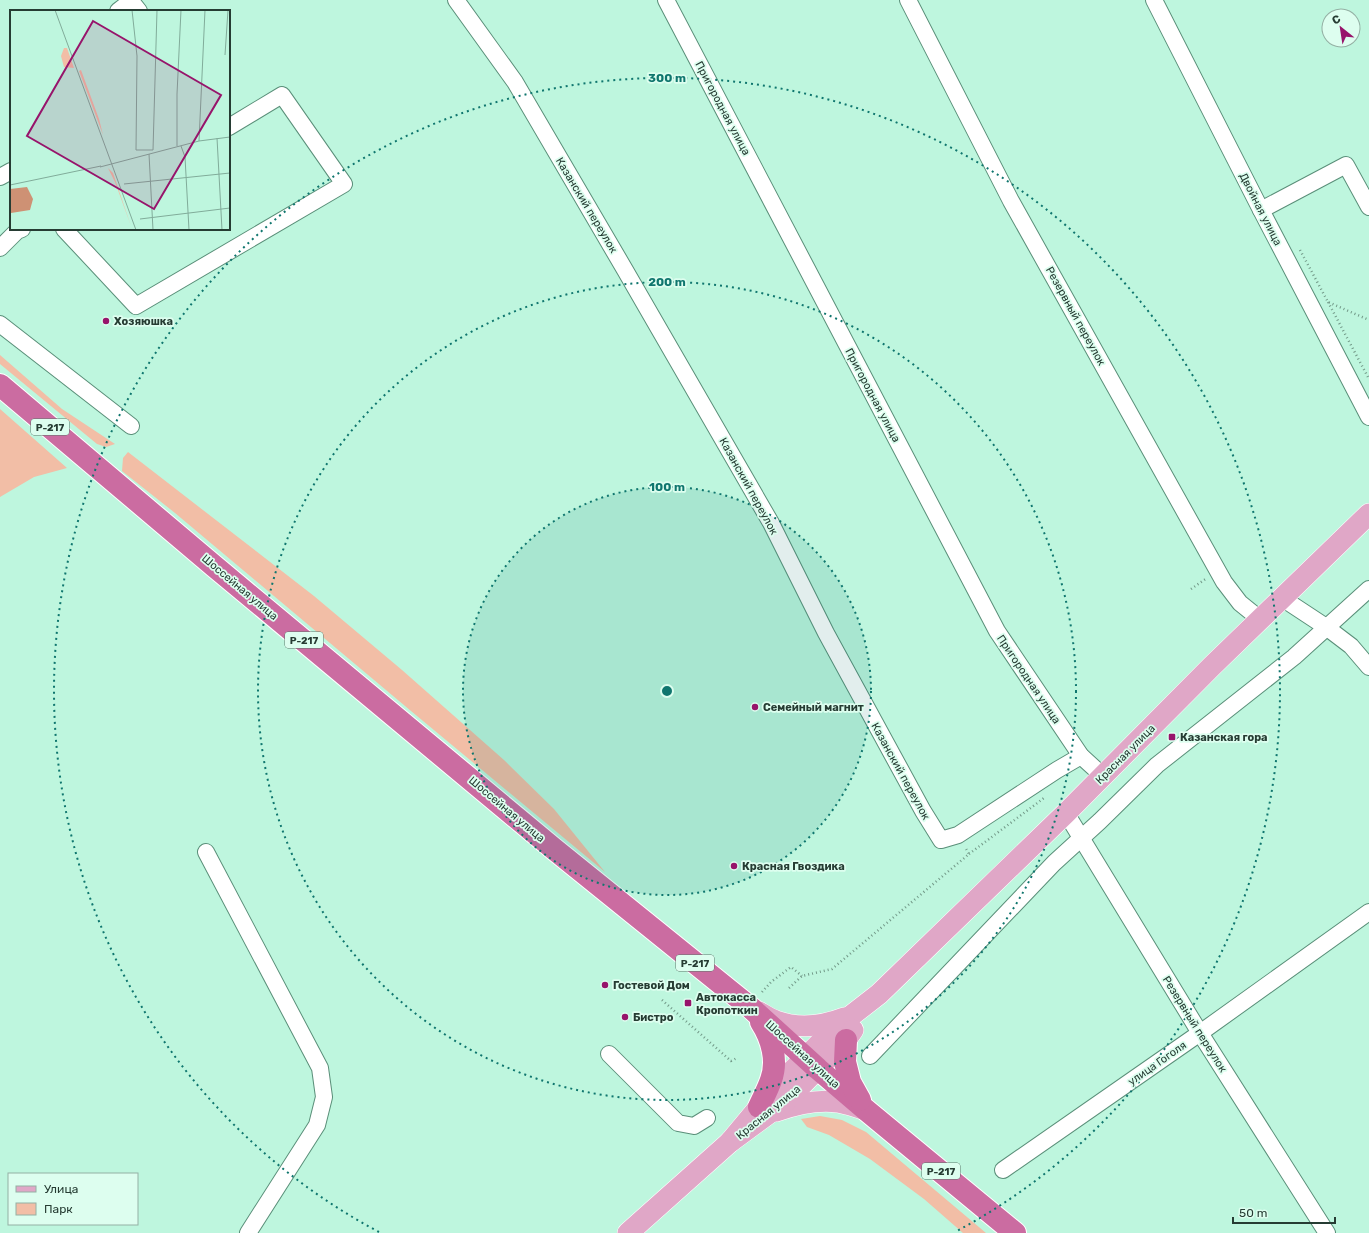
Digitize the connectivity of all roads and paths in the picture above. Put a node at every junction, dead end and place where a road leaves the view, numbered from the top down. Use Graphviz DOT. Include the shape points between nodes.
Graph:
graph roads {
  1 [pos="456,0"];
  2 [pos="666,0"];
  3 [pos="908,0"];
  4 [pos="1154,0"];
  5 [pos="119,10"];
  6 [pos="138,10"];
  7 [pos="230,126"];
  8 [pos="10,172"];
  9 [pos="0,177"];
  10 [pos="1369,207"];
  11 [pos="1261,210"];
  12 [pos="20,230"];
  13 [pos="65,230"];
  14 [pos="0,248"];
  15 [pos="1300,249"];
  16 [pos="1328,302"];
  17 [pos="1369,320"];
  18 [pos="0,324"];
  19 [pos="1369,379"];
  20 [pos="0,385"];
  21 [pos="1369,417"];
  22 [pos="131,426"];
  23 [pos="1369,514"];
  24 [pos="1369,590"];
  25 [pos="1282,598"];
  26 [pos="1261,620"];
  27 [pos="1326,627"];
  28 [pos="1369,666"];
  29 [pos="1081,756"];
  30 [pos="1103,776"];
  31 [pos="1049,793"];
  32 [pos="1066,813"];
  33 [pos="958,835"];
  34 [pos="1082,838"];
  35 [pos="206,852"];
  36 [pos="969,854"];
  37 [pos="1369,912"];
  38 [pos="802,976"];
  39 [pos="789,988"];
  40 [pos="879,994"];
  41 [pos="662,1000"];
  42 [pos="756,1000"];
  43 [pos="850,1016"];
  44 [pos="1200,1033"];
  45 [pos="846,1040"];
  46 [pos="609,1054"];
  47 [pos="870,1056"];
  48 [pos="737,1058"];
  49 [pos="811,1063"];
  50 [pos="866,1110"];
  51 [pos="763,1111"];
  52 [pos="707,1118"];
  53 [pos="1003,1170"];
  54 [pos="248,1233"];
  55 [pos="628,1233"];
  56 [pos="1015,1233"];
  57 [pos="1327,1233"];
  1 -- 33 [label="street, Казанский переулок" via="515,82 629,276 770,524 826,633 940,840"];
  2 -- 29 [label="street, Пригородная улица" via="997,631"];
  3 -- 26 [label="street, Резервный переулок" via="1011,201 1224,582 1240,603"];
  4 -- 11 [label="street, Двойная улица"];
  5 -- 6 [label="street" via="131,1"];
  7 -- 13 [label="street" via="282,95 344,184 136,306"];
  8 -- 9 [label="street"];
  10 -- 11 [label="street" via="1346,165"];
  11 -- 21 [label="street, Двойная улица"];
  12 -- 14 [label="street"];
  15 -- 16 [label="path"];
  16 -- 17 [label="path"];
  16 -- 19 [label="path"];
  18 -- 22 [label="street"];
  20 -- 42 [label="highway, Шоссейная улица / Р-217" via="554,848"];
  23 -- 25 [label="main road, Красная улица"];
  24 -- 27 [label="street"];
  25 -- 26 [label="main road, Красная улица"];
  25 -- 27 [label="street"];
  26 -- 30 [label="main road, Красная улица"];
  27 -- 28 [label="street" via="1350,646"];
  27 -- 34 [label="street" via="1294,657 1157,765"];
  29 -- 30 [label="street, Пригородная улица"];
  29 -- 33 [label="street, Казанский переулок"];
  30 -- 32 [label="main road, Красная улица"];
  31 -- 36 [label="path"];
  32 -- 34 [label="street, Резервный переулок"];
  32 -- 40 [label="main road, Красная улица"];
  33 -- 36 [label="path"];
  34 -- 44 [label="street, Резервный переулок"];
  34 -- 47 [label="street" via="1054,863"];
  35 -- 54 [label="street" via="320,1068 324,1098 317,1125"];
  36 -- 38 [label="path" via="832,969"];
  37 -- 44 [label="street, улица Гоголя"];
  38 -- 39 [label="path"];
  38 -- 42 [label="path" via="791,967 771,982"];
  40 -- 43 [label="main road, Красная улица"];
  40 -- 45 [label="main road, Красная улица"];
  41 -- 48 [label="path" via="731,1061"];
  42 -- 43 [label="main road" via="775,1021 792,1025 830,1024"];
  42 -- 49 [label="highway, Шоссейная улица / Р-217"];
  42 -- 51 [label="highway" via="772,1047 774,1064"];
  43 -- 49 [label="main road, Красная улица" via="834,1028"];
  44 -- 53 [label="street, улица Гоголя"];
  44 -- 57 [label="street, Резервный переулок"];
  45 -- 49 [label="main road, Красная улица"];
  45 -- 50 [label="highway" via="845,1062 850,1082"];
  46 -- 52 [label="street" via="678,1123 694,1126"];
  49 -- 50 [label="highway, Шоссейная улица / Р-217"];
  49 -- 51 [label="main road, Красная улица" via="775,1088"];
  50 -- 51 [label="main road" via="838,1102 813,1101"];
  50 -- 56 [label="highway, Шоссейная улица / Р-217"];
  51 -- 55 [label="main road, Красная улица"];
}
